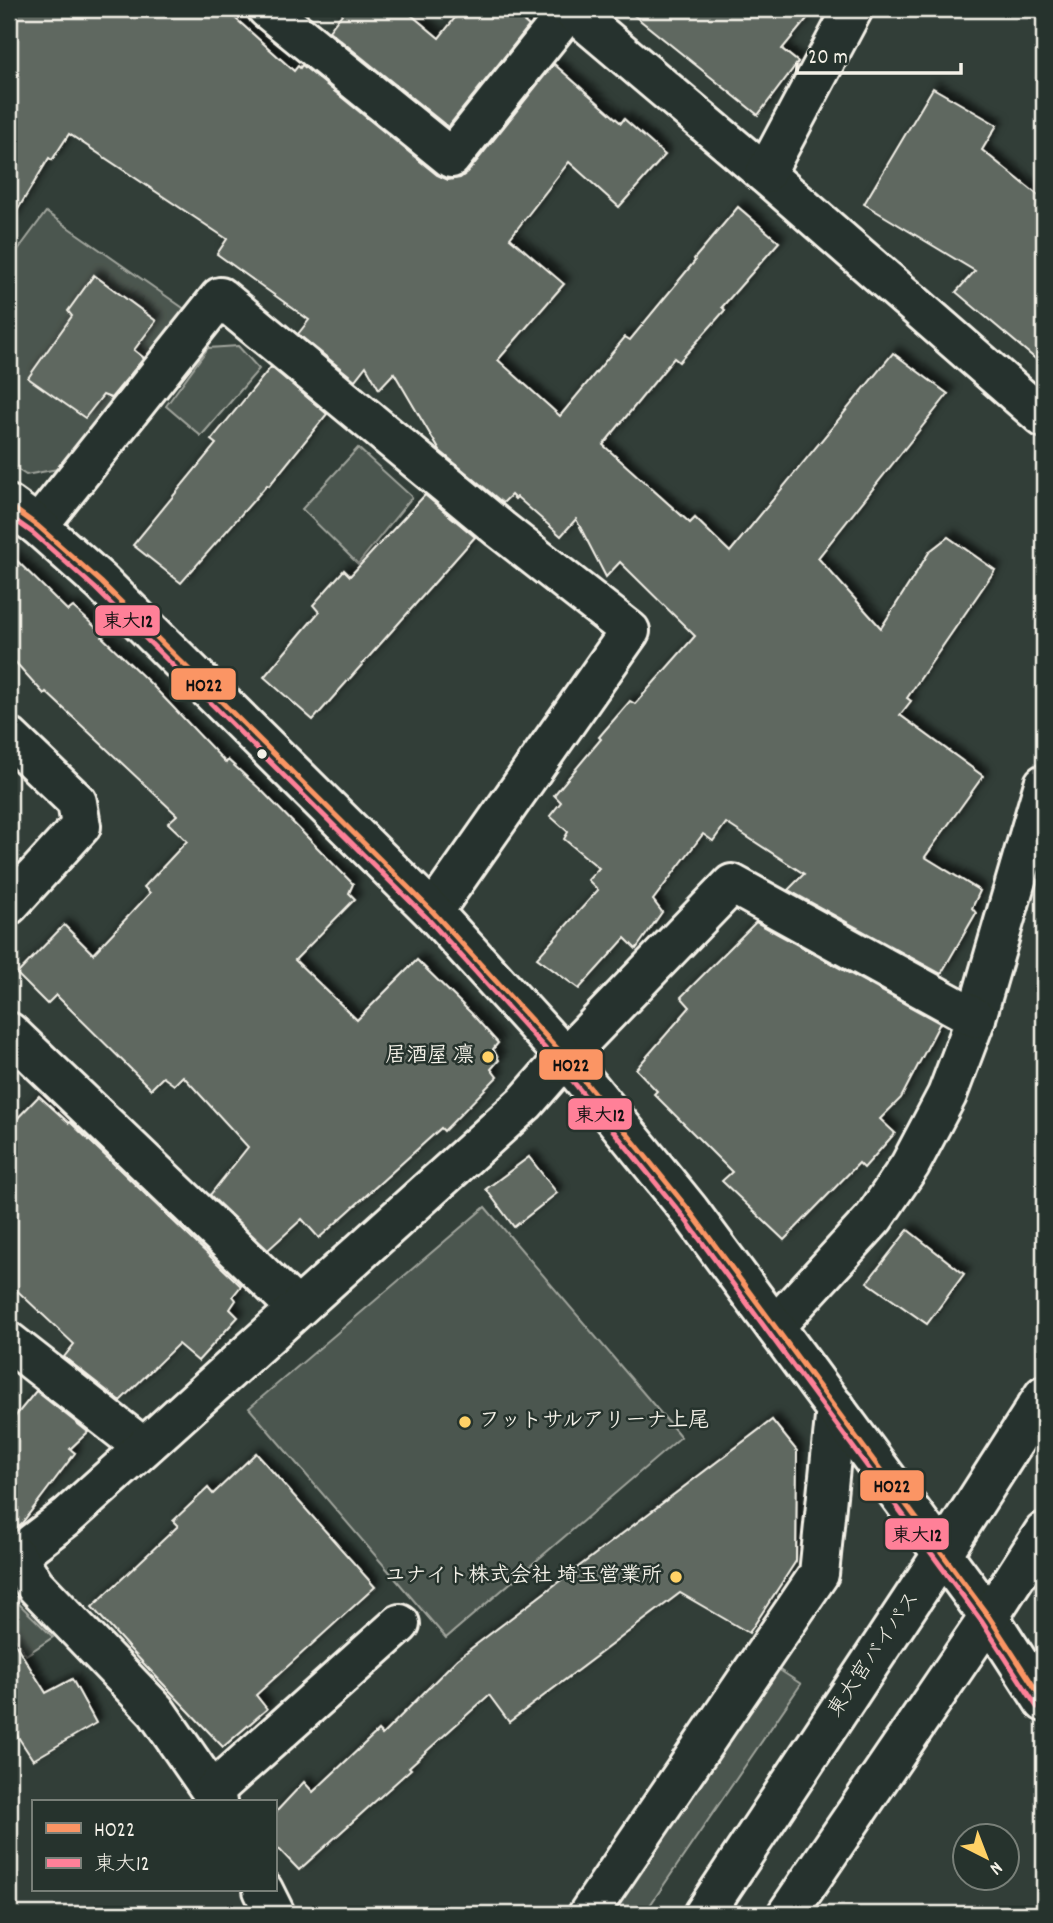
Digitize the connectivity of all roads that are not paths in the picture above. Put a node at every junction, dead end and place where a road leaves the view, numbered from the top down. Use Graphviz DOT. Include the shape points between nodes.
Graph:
graph roads {
  1 [pos="267,9"];
  2 [pos="570,9"];
  3 [pos="853,9"];
  4 [pos="765,174"];
  5 [pos="1044,418"];
  6 [pos="23,516"];
  7 [pos="9,737"];
  8 [pos="1044,784"];
  9 [pos="9,905"];
  10 [pos="433,912"];
  11 [pos="976,1018"];
  12 [pos="9,1031"];
  13 [pos="565,1057"];
  14 [pos="297,1308"];
  15 [pos="775,1326"];
  16 [pos="9,1342"];
  17 [pos="1044,1395"];
  18 [pos="836,1408"];
  19 [pos="143,1447"];
  20 [pos="1044,1532"];
  21 [pos="943,1553"];
  22 [pos="12,1556"];
  23 [pos="989,1617"];
  24 [pos="400,1624"];
  25 [pos="1044,1702"];
  26 [pos="215,1797"];
  27 [pos="263,1892"];
  28 [pos="275,1914"];
  29 [pos="589,1914"];
  30 [pos="704,1914"];
  31 [pos="788,1914"];
  1 -- 2 [label="main road" via="451,158"];
  2 -- 4 [label="main road"];
  3 -- 4 [label="main road"];
  4 -- 5 [label="main road"];
  6 -- 10 [label="main road" via="101,582"];
  6 -- 10 [label="main road" via="220,297 630,631"];
  7 -- 9 [label="main road" via="77,802 81,826"];
  8 -- 11 [label="main road"];
  10 -- 13 [label="main road"];
  11 -- 13 [label="main road" via="732,884"];
  11 -- 15 [label="main road" via="947,1095 910,1165 874,1218"];
  12 -- 14 [label="main road"];
  13 -- 14 [label="main road" via="525,1103"];
  13 -- 15 [label="main road" via="689,1210"];
  14 -- 19 [label="main road"];
  15 -- 18 [label="main road"];
  16 -- 19 [label="main road"];
  17 -- 21 [label="main road, 東大宮バイパス"];
  18 -- 21 [label="main road"];
  18 -- 29 [label="main road" via="819,1574"];
  19 -- 22 [label="main road" via="68,1516"];
  20 -- 23 [label="main road"];
  21 -- 23 [label="main road"];
  21 -- 30 [label="main road, 東大宮バイパス"];
  22 -- 26 [label="main road" via="35,1586 156,1711"];
  23 -- 25 [label="main road"];
  23 -- 31 [label="main road"];
  24 -- 26 [label="main road"];
  27 -- 28 [label="main road"];
}
